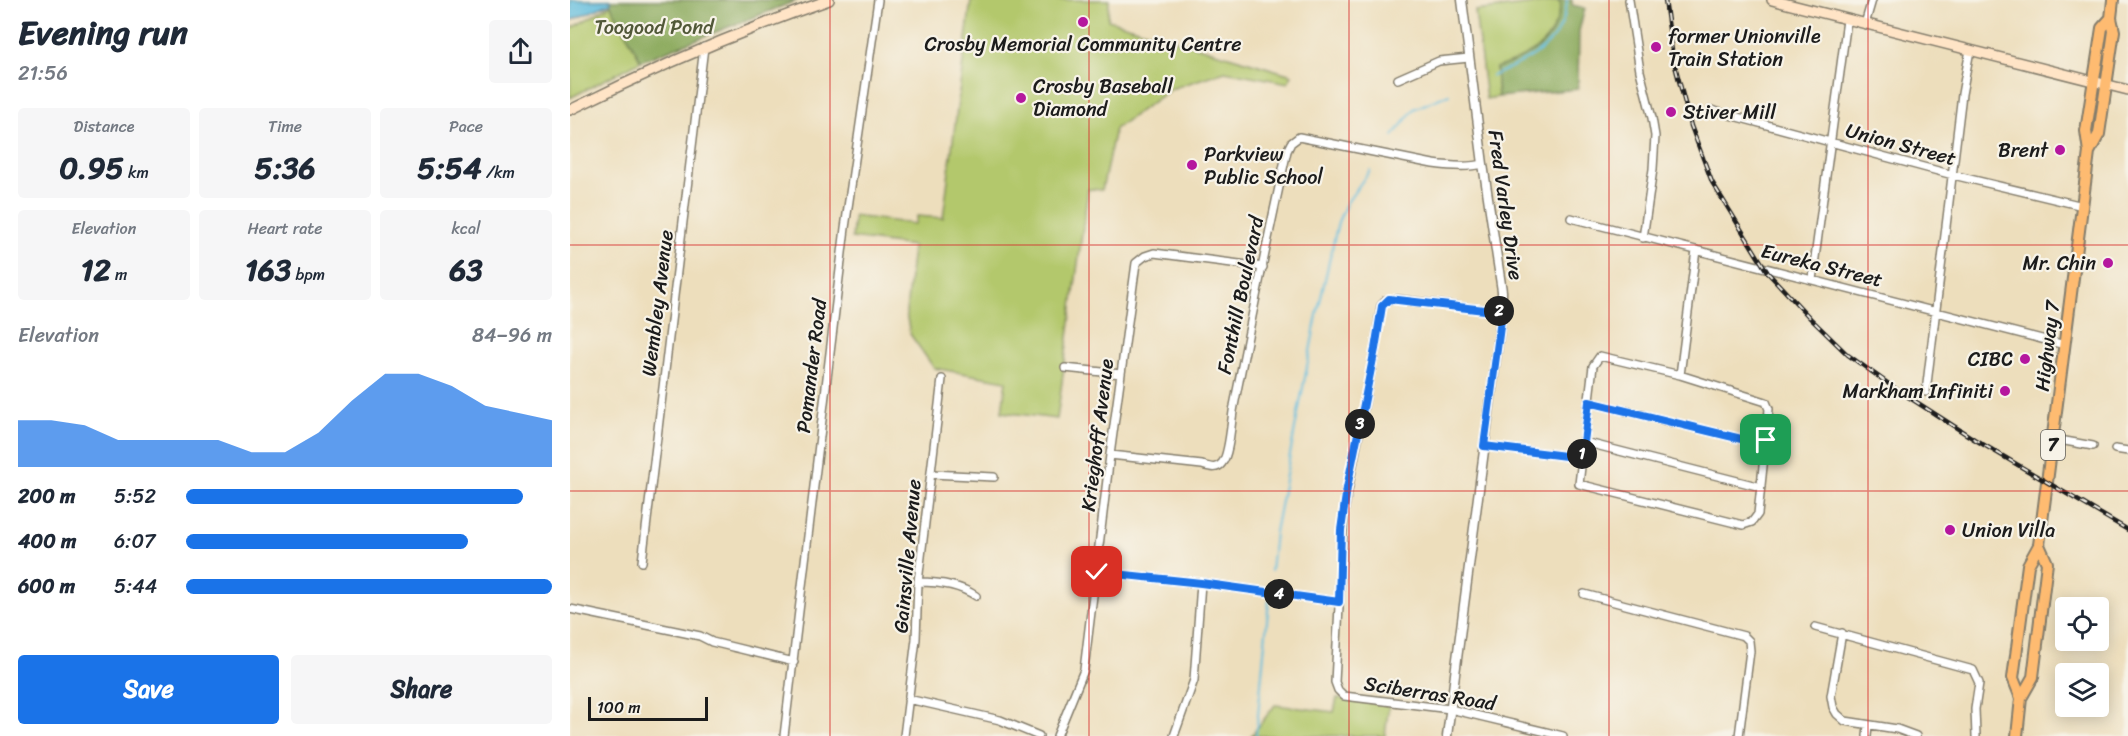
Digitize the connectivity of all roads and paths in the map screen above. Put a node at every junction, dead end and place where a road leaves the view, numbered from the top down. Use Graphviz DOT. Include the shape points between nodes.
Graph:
graph roads {
  1 [pos="829,0"];
  2 [pos="878,0"];
  3 [pos="1462,0"];
  4 [pos="1629,0"];
  5 [pos="1772,0"];
  6 [pos="1872,0"];
  7 [pos="2114,0"];
  8 [pos="2111,18"];
  9 [pos="1847,20"];
  10 [pos="1865,24"];
  11 [pos="704,47"];
  12 [pos="1970,50"];
  13 [pos="1469,58"];
  14 [pos="1398,79"];
  15 [pos="2094,81"];
  16 [pos="2106,84"];
  17 [pos="2128,90"];
  18 [pos="570,110"];
  19 [pos="1712,110"];
  20 [pos="1831,142"];
  21 [pos="2089,152"];
  22 [pos="1483,164"];
  23 [pos="1953,175"];
  24 [pos="2083,206"];
  25 [pos="1571,218"];
  26 [pos="1643,238"];
  27 [pos="1696,250"];
  28 [pos="1263,267"];
  29 [pos="1812,280"];
  30 [pos="1502,312"];
  31 [pos="1935,313"];
  32 [pos="2065,345"];
  33 [pos="1065,368"];
  34 [pos="1121,374"];
  35 [pos="1680,375"];
  36 [pos="942,379"];
  37 [pos="1926,392"];
  38 [pos="1589,402"];
  39 [pos="2054,439"];
  40 [pos="1584,442"];
  41 [pos="1766,445"];
  42 [pos="1484,446"];
  43 [pos="2093,446"];
  44 [pos="2115,449"];
  45 [pos="2128,451"];
  46 [pos="1110,455"];
  47 [pos="1582,458"];
  48 [pos="931,474"];
  49 [pos="994,477"];
  50 [pos="1761,487"];
  51 [pos="2039,545"];
  52 [pos="642,562"];
  53 [pos="1097,572"];
  54 [pos="918,582"];
  55 [pos="1201,583"];
  56 [pos="1584,594"];
  57 [pos="976,596"];
  58 [pos="1339,602"];
  59 [pos="570,609"];
  60 [pos="1815,627"];
  61 [pos="1842,633"];
  62 [pos="794,662"];
  63 [pos="2021,698"];
  64 [pos="908,699"];
  65 [pos="1449,709"];
  66 [pos="1868,725"];
  67 [pos="784,736"];
  68 [pos="904,736"];
  69 [pos="1039,736"];
  70 [pos="1057,736"];
  71 [pos="1174,736"];
  72 [pos="1447,736"];
  73 [pos="1563,736"];
  74 [pos="1739,736"];
  75 [pos="1867,736"];
  76 [pos="1916,736"];
  77 [pos="1976,736"];
  78 [pos="2017,736"];
  1 -- 11 [label="main road"];
  2 -- 62 [label="street, Pomander Road" via="843,239"];
  3 -- 13 [label="street, Fred Varley Drive"];
  4 -- 26 [label="street" via="1655,136"];
  5 -- 9 [label="main road"];
  6 -- 10 [label="street"];
  7 -- 8 [label="main road, Highway 7 / 7"];
  8 -- 15 [label="main road, Highway 7 / 7" via="2102,28"];
  8 -- 16 [label="main road, Highway 7 / 7" via="2114,31"];
  9 -- 10 [label="main road"];
  9 -- 20 [label="street"];
  10 -- 12 [label="main road"];
  11 -- 18 [label="main road"];
  11 -- 52 [label="street, Wembley Avenue"];
  12 -- 15 [label="main road"];
  12 -- 23 [label="street"];
  13 -- 14 [label="street" via="1439,61"];
  13 -- 22 [label="street, Fred Varley Drive"];
  15 -- 16 [label="main road"];
  15 -- 21 [label="main road, Highway 7 / 7" via="2086,131"];
  16 -- 17 [label="main road"];
  16 -- 21 [label="main road, Highway 7 / 7" via="2099,134"];
  19 -- 20 [label="street, Union Street"];
  20 -- 23 [label="street, Union Street"];
  20 -- 29 [label="street"];
  21 -- 24 [label="main road, Highway 7 / 7"];
  22 -- 28 [label="street, Fonthill Boulevard" via="1433,164 1299,137 1287,151"];
  22 -- 30 [label="street, Fred Varley Drive"];
  23 -- 24 [label="street, Union Street"];
  23 -- 31 [label="street"];
  24 -- 32 [label="main road, Highway 7 / 7"];
  25 -- 26 [label="street, Eureka Street"];
  26 -- 27 [label="street, Eureka Street"];
  27 -- 29 [label="street, Eureka Street"];
  27 -- 35 [label="street"];
  28 -- 34 [label="street, Krieghoff Avenue" via="1154,253 1139,260 1134,268"];
  28 -- 46 [label="street, Fonthill Boulevard" via="1222,464 1210,467"];
  29 -- 31 [label="street, Eureka Street"];
  30 -- 42 [label="street, Fred Varley Drive"];
  30 -- 58 [label="street, Sciberras Road" via="1397,299 1386,300 1382,306 1345,500"];
  31 -- 32 [label="street, Eureka Street"];
  31 -- 37 [label="street"];
  32 -- 39 [label="main road, Highway 7 / 7"];
  33 -- 34 [label="street"];
  34 -- 46 [label="street, Krieghoff Avenue"];
  35 -- 38 [label="street" via="1600,356 1593,366"];
  35 -- 41 [label="street" via="1766,402"];
  36 -- 48 [label="street, Gainsville Avenue"];
  38 -- 40 [label="street"];
  38 -- 41 [label="street"];
  39 -- 43 [label="street"];
  39 -- 51 [label="main road, Highway 7 / 7"];
  40 -- 47 [label="street"];
  40 -- 50 [label="street"];
  41 -- 50 [label="street"];
  42 -- 47 [label="street"];
  42 -- 65 [label="street, Fred Varley Drive"];
  44 -- 45 [label="street"];
  46 -- 53 [label="street, Krieghoff Avenue"];
  47 -- 50 [label="street" via="1579,484 1743,525 1758,514"];
  48 -- 49 [label="street"];
  48 -- 54 [label="street, Gainsville Avenue"];
  51 -- 63 [label="main road, Highway 7 / 7" via="2028,564 2013,678"];
  51 -- 63 [label="main road, Highway 7 / 7" via="2047,563 2033,677"];
  53 -- 55 [label="street"];
  53 -- 70 [label="street, Krieghoff Avenue" via="1084,670"];
  54 -- 57 [label="street" via="954,586"];
  54 -- 64 [label="street, Gainsville Avenue"];
  55 -- 58 [label="street"];
  55 -- 71 [label="street" via="1194,680"];
  56 -- 74 [label="street" via="1744,636 1750,651"];
  58 -- 65 [label="street, Sciberras Road" via="1335,682 1344,696"];
  59 -- 62 [label="street" via="700,636"];
  60 -- 61 [label="street"];
  61 -- 66 [label="street" via="1831,696 1833,707 1845,721"];
  61 -- 77 [label="street" via="1974,670 1979,683"];
  62 -- 67 [label="street, Pomander Road"];
  63 -- 78 [label="main road, Highway 7 / 7"];
  64 -- 68 [label="street, Gainsville Avenue"];
  64 -- 69 [label="street" via="1000,720"];
  65 -- 72 [label="street, Fred Varley Drive"];
  65 -- 73 [label="street, Sciberras Road"];
  66 -- 75 [label="street"];
  66 -- 76 [label="street"];
}
